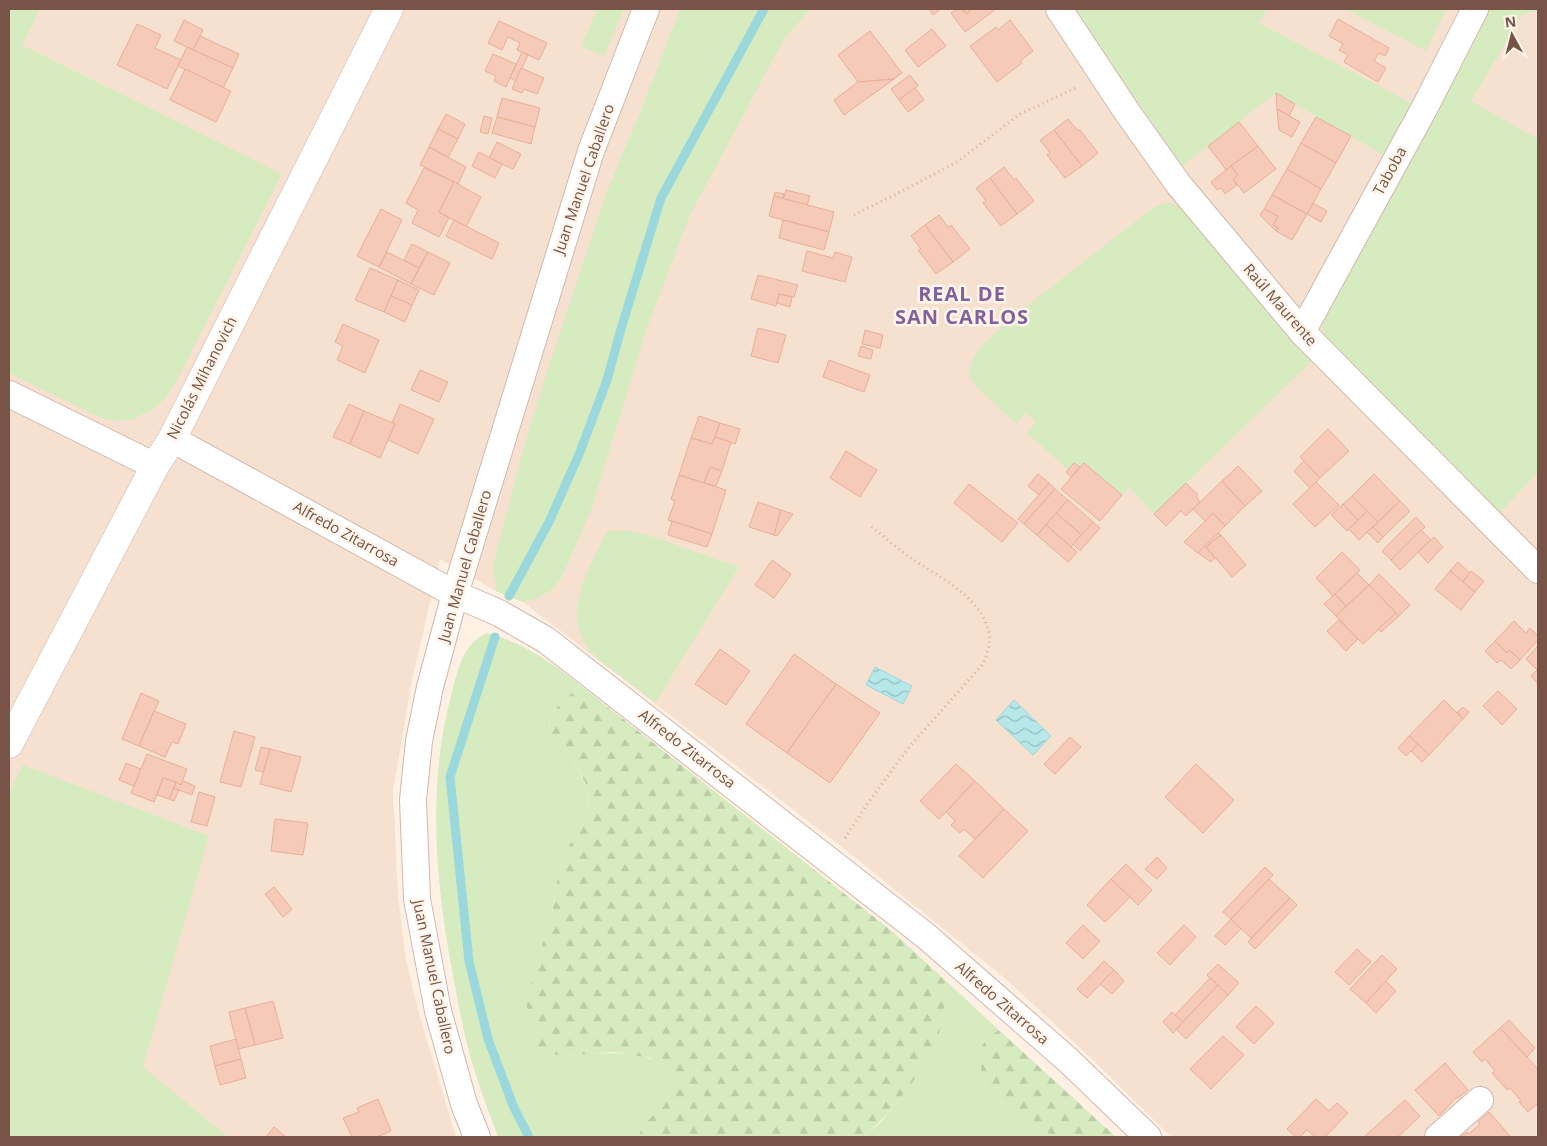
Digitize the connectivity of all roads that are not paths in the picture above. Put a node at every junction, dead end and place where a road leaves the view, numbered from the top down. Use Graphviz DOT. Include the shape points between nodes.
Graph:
graph roads {
  1 [pos="389,9"];
  2 [pos="646,9"];
  3 [pos="1058,9"];
  4 [pos="1475,9"];
  5 [pos="1302,332"];
  6 [pos="9,394"];
  7 [pos="172,439"];
  8 [pos="155,466"];
  9 [pos="1538,570"];
  10 [pos="455,594"];
  11 [pos="9,744"];
  12 [pos="1480,1100"];
  13 [pos="477,1137"];
  14 [pos="1148,1137"];
  15 [pos="1438,1137"];
  1 -- 7 [label="street, Nicolás Mihanovich"];
  2 -- 10 [label="street, Juan Manuel Caballero" via="590,151"];
  3 -- 5 [label="street, Raúl Maurente" via="1179,185"];
  4 -- 5 [label="street, Taboba"];
  5 -- 9 [label="street, Raúl Maurente"];
  6 -- 8 [label="street"];
  7 -- 8 [label="street, Nicolás Mihanovich"];
  7 -- 10 [label="street, Alfredo Zitarrosa"];
  8 -- 11 [label="street, Nicolás Mihanovich"];
  10 -- 13 [label="street, Juan Manuel Caballero" via="430,687 420,740 413,800 414,849 417,899 438,1011"];
  10 -- 14 [label="street, Alfredo Zitarrosa" via="499,613 546,640 832,862 926,936 1069,1061"];
  12 -- 15 [label="street"];
}
